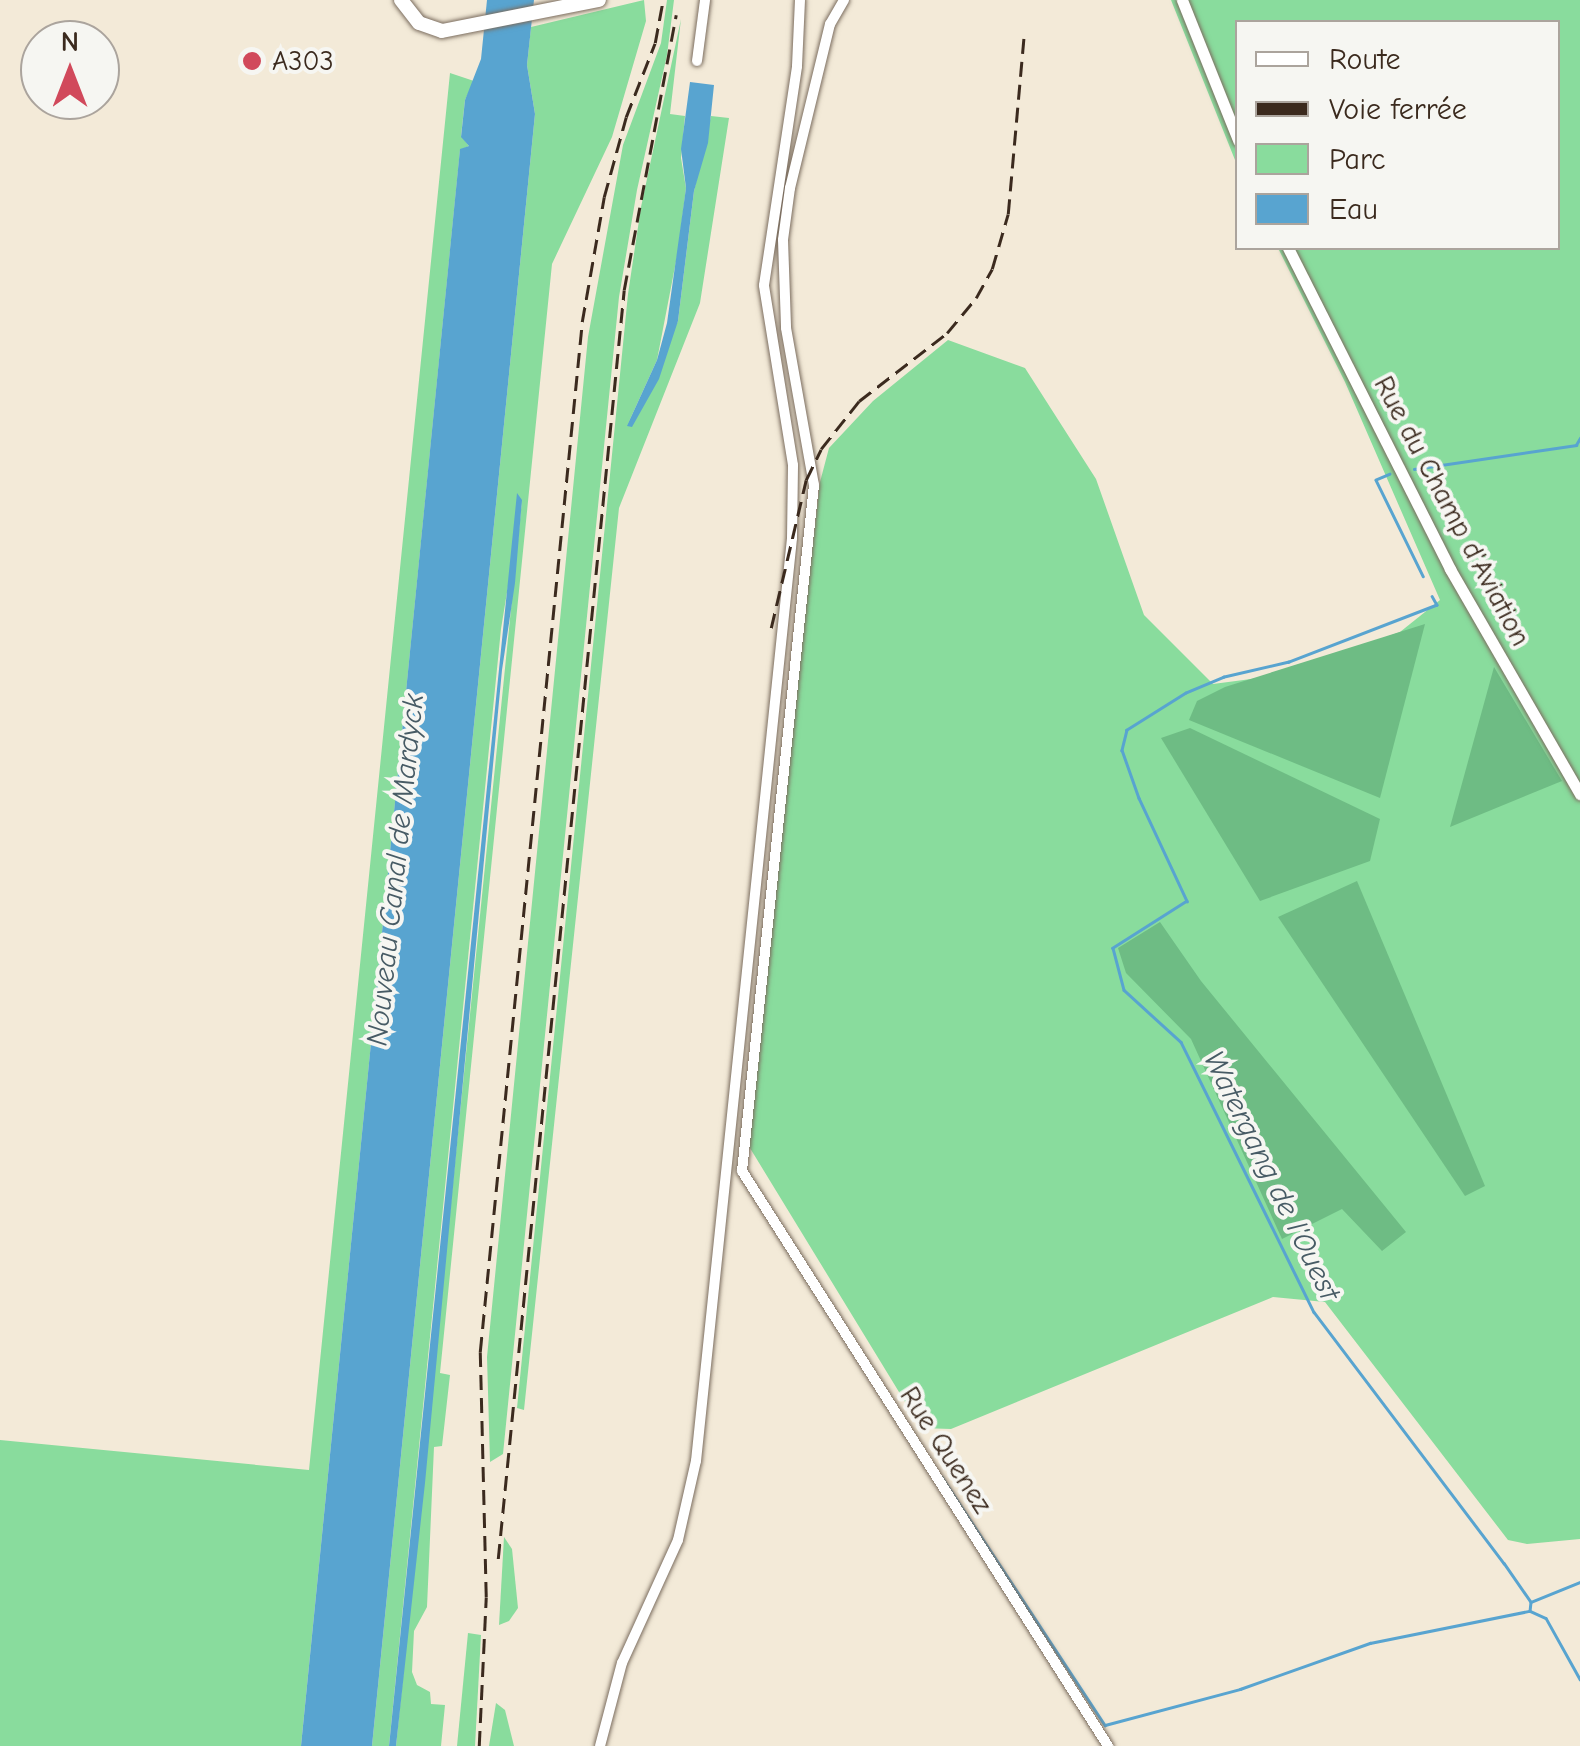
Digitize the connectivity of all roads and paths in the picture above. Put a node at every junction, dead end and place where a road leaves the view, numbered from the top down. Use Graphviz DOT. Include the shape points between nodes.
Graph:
graph roads {
  1 [pos="401,0"];
  2 [pos="596,0"];
  3 [pos="705,0"];
  4 [pos="800,0"];
  5 [pos="844,0"];
  6 [pos="1182,0"];
  7 [pos="697,61"];
  8 [pos="1235,132"];
  9 [pos="1289,250"];
  10 [pos="1580,794"];
  11 [pos="600,1746"];
  12 [pos="1108,1746"];
  1 -- 2 [label="main road" via="425,27 457,30"];
  3 -- 7 [label="street"];
  4 -- 11 [label="street" via="796,73 764,284 793,465 792,538 696,1461 678,1540 622,1663"];
  5 -- 12 [label="street, Rue Quenez" via="830,24 784,225 786,328 814,485 741,1166"];
  6 -- 8 [label="street"];
  9 -- 10 [label="street, Rue du Champ d'Aviation" via="1443,555"];
}
